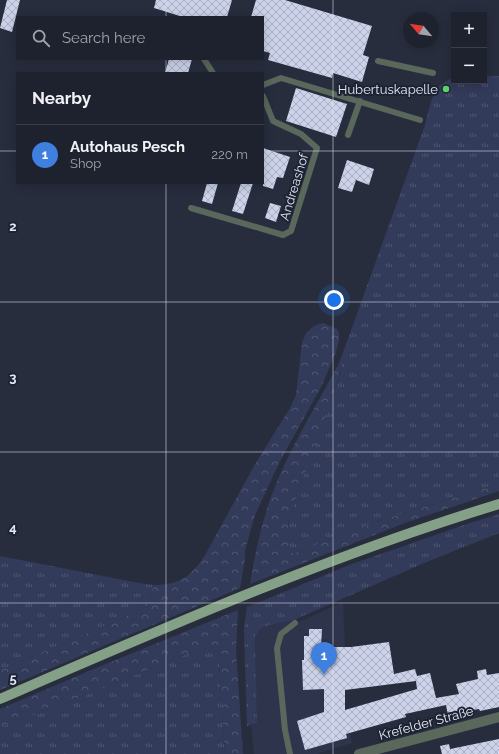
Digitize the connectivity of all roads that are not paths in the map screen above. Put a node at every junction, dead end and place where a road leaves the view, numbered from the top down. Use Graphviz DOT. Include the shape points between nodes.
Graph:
graph roads {
  1 [pos="205,60"];
  2 [pos="378,61"];
  3 [pos="212,72"];
  4 [pos="433,73"];
  5 [pos="264,85"];
  6 [pos="264,98"];
  7 [pos="360,101"];
  8 [pos="420,120"];
  9 [pos="348,135"];
  10 [pos="192,208"];
  11 [pos="499,504"];
  12 [pos="295,624"];
  13 [pos="0,699"];
  14 [pos="499,717"];
  15 [pos="290,754"];
  16 [pos="359,754"];
  1 -- 3 [label="lane"];
  2 -- 4 [label="lane"];
  5 -- 7 [label="lane" via="282,78"];
  6 -- 10 [label="lane, Andreashof" via="273,121 301,134 318,148 292,231 283,234"];
  7 -- 8 [label="lane"];
  7 -- 9 [label="lane"];
  11 -- 13 [label="main road" via="378,544 301,574 182,621"];
  12 -- 15 [label="lane" via="281,634 276,648"];
  14 -- 16 [label="street, Krefelder Straße"];
}
